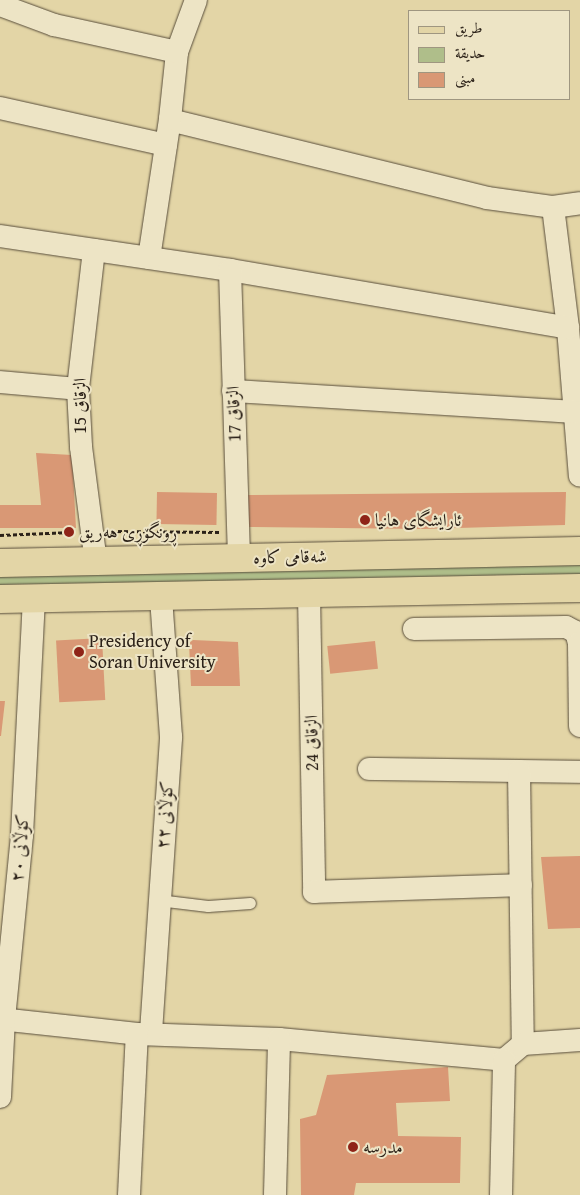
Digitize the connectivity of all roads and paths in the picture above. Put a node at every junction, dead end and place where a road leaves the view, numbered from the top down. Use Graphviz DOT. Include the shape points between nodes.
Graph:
graph roads {
  1 [pos="196,0"];
  2 [pos="0,5"];
  3 [pos="177,52"];
  4 [pos="0,108"];
  5 [pos="170,120"];
  6 [pos="166,145"];
  7 [pos="580,203"];
  8 [pos="553,207"];
  9 [pos="0,236"];
  10 [pos="94,250"];
  11 [pos="149,258"];
  12 [pos="230,270"];
  13 [pos="568,328"];
  14 [pos="0,382"];
  15 [pos="78,389"];
  16 [pos="234,391"];
  17 [pos="576,412"];
  18 [pos="580,476"];
  19 [pos="580,551"];
  20 [pos="239,558"];
  21 [pos="96,562"];
  22 [pos="0,563"];
  23 [pos="580,588"];
  24 [pos="309,594"];
  25 [pos="161,598"];
  26 [pos="0,599"];
  27 [pos="34,599"];
  28 [pos="414,629"];
  29 [pos="580,726"];
  30 [pos="369,769"];
  31 [pos="519,771"];
  32 [pos="580,772"];
  33 [pos="521,885"];
  34 [pos="158,900"];
  35 [pos="250,903"];
  36 [pos="2,1019"];
  37 [pos="144,1033"];
  38 [pos="279,1039"];
  39 [pos="580,1040"];
  40 [pos="523,1044"];
  41 [pos="504,1060"];
  42 [pos="0,1097"];
  43 [pos="129,1195"];
  44 [pos="275,1195"];
  45 [pos="502,1195"];
  1 -- 3 [label="street"];
  2 -- 3 [label="street" via="54,24"];
  3 -- 5 [label="street"];
  4 -- 6 [label="street"];
  5 -- 6 [label="street"];
  5 -- 8 [label="street" via="487,198"];
  6 -- 11 [label="street"];
  7 -- 8 [label="street"];
  8 -- 13 [label="street"];
  9 -- 10 [label="street"];
  10 -- 11 [label="street"];
  10 -- 15 [label="street, الزقاق 15"];
  11 -- 12 [label="street"];
  12 -- 13 [label="street"];
  12 -- 16 [label="street, الزقاق 17"];
  13 -- 17 [label="street"];
  14 -- 15 [label="street"];
  15 -- 21 [label="street, الزقاق 15" via="81,447"];
  16 -- 17 [label="street"];
  16 -- 20 [label="street, الزقاق 17"];
  17 -- 18 [label="street"];
  19 -- 20 [label="main road, شەقامی کاوە"];
  20 -- 21 [label="main road, شەقامی کاوە"];
  21 -- 22 [label="main road, شەقامی کاوە"];
  23 -- 24 [label="main road"];
  24 -- 25 [label="main road"];
  24 -- 33 [label="street, الزقاق 24" via="314,892"];
  25 -- 27 [label="main road"];
  25 -- 34 [label="street, کۆڵانی ٢٢" via="171,736"];
  26 -- 27 [label="main road"];
  27 -- 36 [label="street, کۆڵانی ٢٠" via="22,835"];
  28 -- 29 [label="street" via="566,627 576,632"];
  30 -- 31 [label="street"];
  31 -- 32 [label="street"];
  31 -- 33 [label="street"];
  33 -- 40 [label="street"];
  34 -- 35 [label="lane" via="208,906"];
  34 -- 37 [label="street, کۆڵانی ٢٢"];
  36 -- 37 [label="street"];
  36 -- 42 [label="street, کۆڵانی ٢٠"];
  37 -- 38 [label="street"];
  37 -- 43 [label="street, کۆڵانی ٢٢"];
  38 -- 41 [label="street"];
  38 -- 44 [label="street"];
  39 -- 40 [label="street"];
  40 -- 41 [label="street"];
  41 -- 45 [label="street"];
}
